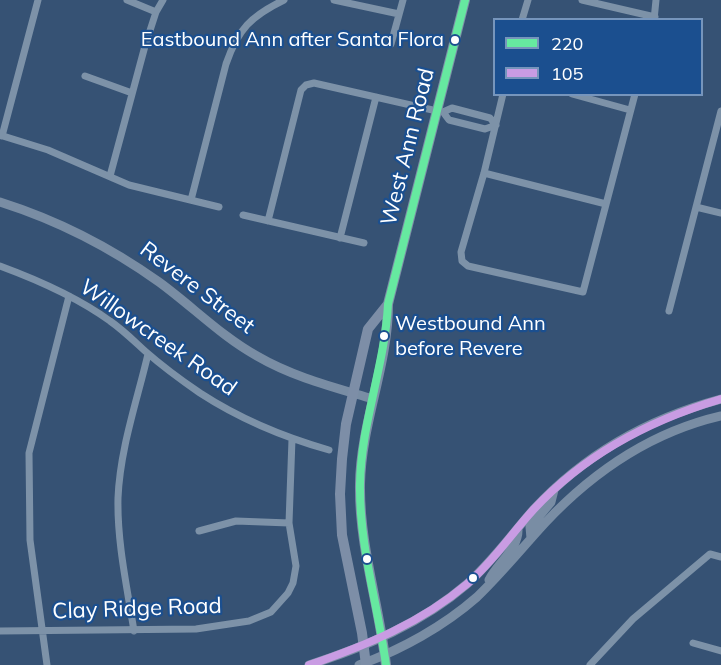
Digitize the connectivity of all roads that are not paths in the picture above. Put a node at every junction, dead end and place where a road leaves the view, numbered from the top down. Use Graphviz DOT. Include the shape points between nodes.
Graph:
graph roads {
  1 [pos="38,0"];
  2 [pos="127,0"];
  3 [pos="163,0"];
  4 [pos="284,0"];
  5 [pos="334,0"];
  6 [pos="403,0"];
  7 [pos="465,0"];
  8 [pos="528,0"];
  9 [pos="582,0"];
  10 [pos="656,0"];
  11 [pos="156,12"];
  12 [pos="399,14"];
  13 [pos="523,18"];
  14 [pos="655,18"];
  15 [pos="391,44"];
  16 [pos="85,76"];
  17 [pos="132,93"];
  18 [pos="503,96"];
  19 [pos="579,96"];
  20 [pos="634,96"];
  21 [pos="376,97"];
  22 [pos="440,111"];
  23 [pos="630,111"];
  24 [pos="721,111"];
  25 [pos="496,124"];
  26 [pos="1,136"];
  27 [pos="484,173"];
  28 [pos="110,176"];
  29 [pos="191,200"];
  30 [pos="0,202"];
  31 [pos="606,204"];
  32 [pos="219,207"];
  33 [pos="696,207"];
  34 [pos="721,213"];
  35 [pos="243,215"];
  36 [pos="268,220"];
  37 [pos="340,238"];
  38 [pos="364,243"];
  39 [pos="0,266"];
  40 [pos="69,296"];
  41 [pos="388,304"];
  42 [pos="669,311"];
  43 [pos="148,354"];
  44 [pos="353,393"];
  45 [pos="373,399"];
  46 [pos="721,399"];
  47 [pos="721,416"];
  48 [pos="292,439"];
  49 [pos="329,450"];
  50 [pos="554,490"];
  51 [pos="289,523"];
  52 [pos="518,528"];
  53 [pos="199,531"];
  54 [pos="531,538"];
  55 [pos="721,557"];
  56 [pos="485,588"];
  57 [pos="42,630"];
  58 [pos="0,631"];
  59 [pos="134,631"];
  60 [pos="382,637"];
  61 [pos="693,643"];
  62 [pos="364,645"];
  63 [pos="721,651"];
  64 [pos="386,660"];
  65 [pos="364,664"];
  66 [pos="47,665"];
  67 [pos="309,665"];
  68 [pos="590,665"];
  1 -- 26 [label="street"];
  2 -- 11 [label="street"];
  3 -- 11 [label="street"];
  4 -- 29 [label="street" via="261,11 233,43"];
  5 -- 12 [label="street"];
  6 -- 12 [label="street"];
  7 -- 22 [label="main road, West Ann Road"];
  8 -- 13 [label="street"];
  9 -- 14 [label="street"];
  10 -- 14 [label="street"];
  11 -- 17 [label="street"];
  12 -- 15 [label="street"];
  16 -- 17 [label="street"];
  17 -- 28 [label="street"];
  18 -- 25 [label="street"];
  19 -- 23 [label="street"];
  20 -- 23 [label="street"];
  21 -- 22 [label="street"];
  21 -- 36 [label="street" via="314,83 301,90"];
  21 -- 37 [label="street"];
  22 -- 25 [label="street" via="452,108 490,118"];
  22 -- 25 [label="street" via="449,120 485,129"];
  22 -- 41 [label="main road, West Ann Road"];
  23 -- 31 [label="street"];
  24 -- 33 [label="street"];
  25 -- 27 [label="street"];
  26 -- 28 [label="street" via="48,150"];
  27 -- 31 [label="street"];
  27 -- 31 [label="street" via="461,252 462,261 468,266 583,292"];
  28 -- 29 [label="street" via="129,185"];
  29 -- 32 [label="street"];
  30 -- 44 [label="main road, Revere Street" via="109,249 259,357 302,377"];
  33 -- 34 [label="street"];
  33 -- 42 [label="street"];
  35 -- 36 [label="street"];
  36 -- 37 [label="street"];
  37 -- 38 [label="street"];
  39 -- 40 [label="street, Willowcreek Road"];
  40 -- 43 [label="street, Willowcreek Road" via="111,321"];
  40 -- 57 [label="street" via="29,453 30,540"];
  41 -- 44 [label="main road, West Ann Road" via="368,329"];
  41 -- 45 [label="main road, West Ann Road" via="388,331"];
  43 -- 48 [label="street, Willowcreek Road" via="230,411"];
  43 -- 59 [label="street" via="122,461 118,498 119,536"];
  44 -- 45 [label="main road, Revere Street"];
  44 -- 62 [label="main road, West Ann Road" via="342,450 340,514 345,559"];
  45 -- 60 [label="main road, West Ann Road" via="361,459 360,514"];
  46 -- 50 [label="main road" via="632,433 591,459"];
  47 -- 54 [label="main road" via="666,435 623,457 580,489"];
  48 -- 49 [label="street, Willowcreek Road"];
  48 -- 51 [label="street, Clay Ridge Road"];
  50 -- 52 [label="main road"];
  50 -- 54 [label="main road" via="552,502 530,527"];
  51 -- 53 [label="street" via="236,521"];
  51 -- 59 [label="street, Clay Ridge Road" via="295,577 285,597 271,612 230,625"];
  52 -- 56 [label="main road" via="512,549 495,568"];
  52 -- 60 [label="main road" via="469,583 426,614"];
  54 -- 56 [label="main road"];
  55 -- 68 [label="street" via="710,554 693,567 633,619"];
  56 -- 64 [label="main road" via="459,611"];
  57 -- 58 [label="street, Clay Ridge Road"];
  57 -- 59 [label="street, Clay Ridge Road"];
  57 -- 66 [label="street"];
  60 -- 62 [label="main road"];
  60 -- 64 [label="main road, West Ann Road"];
  61 -- 63 [label="street"];
  62 -- 65 [label="main road, West Ann Road"];
  62 -- 67 [label="main road"];
  64 -- 65 [label="main road"];
}
